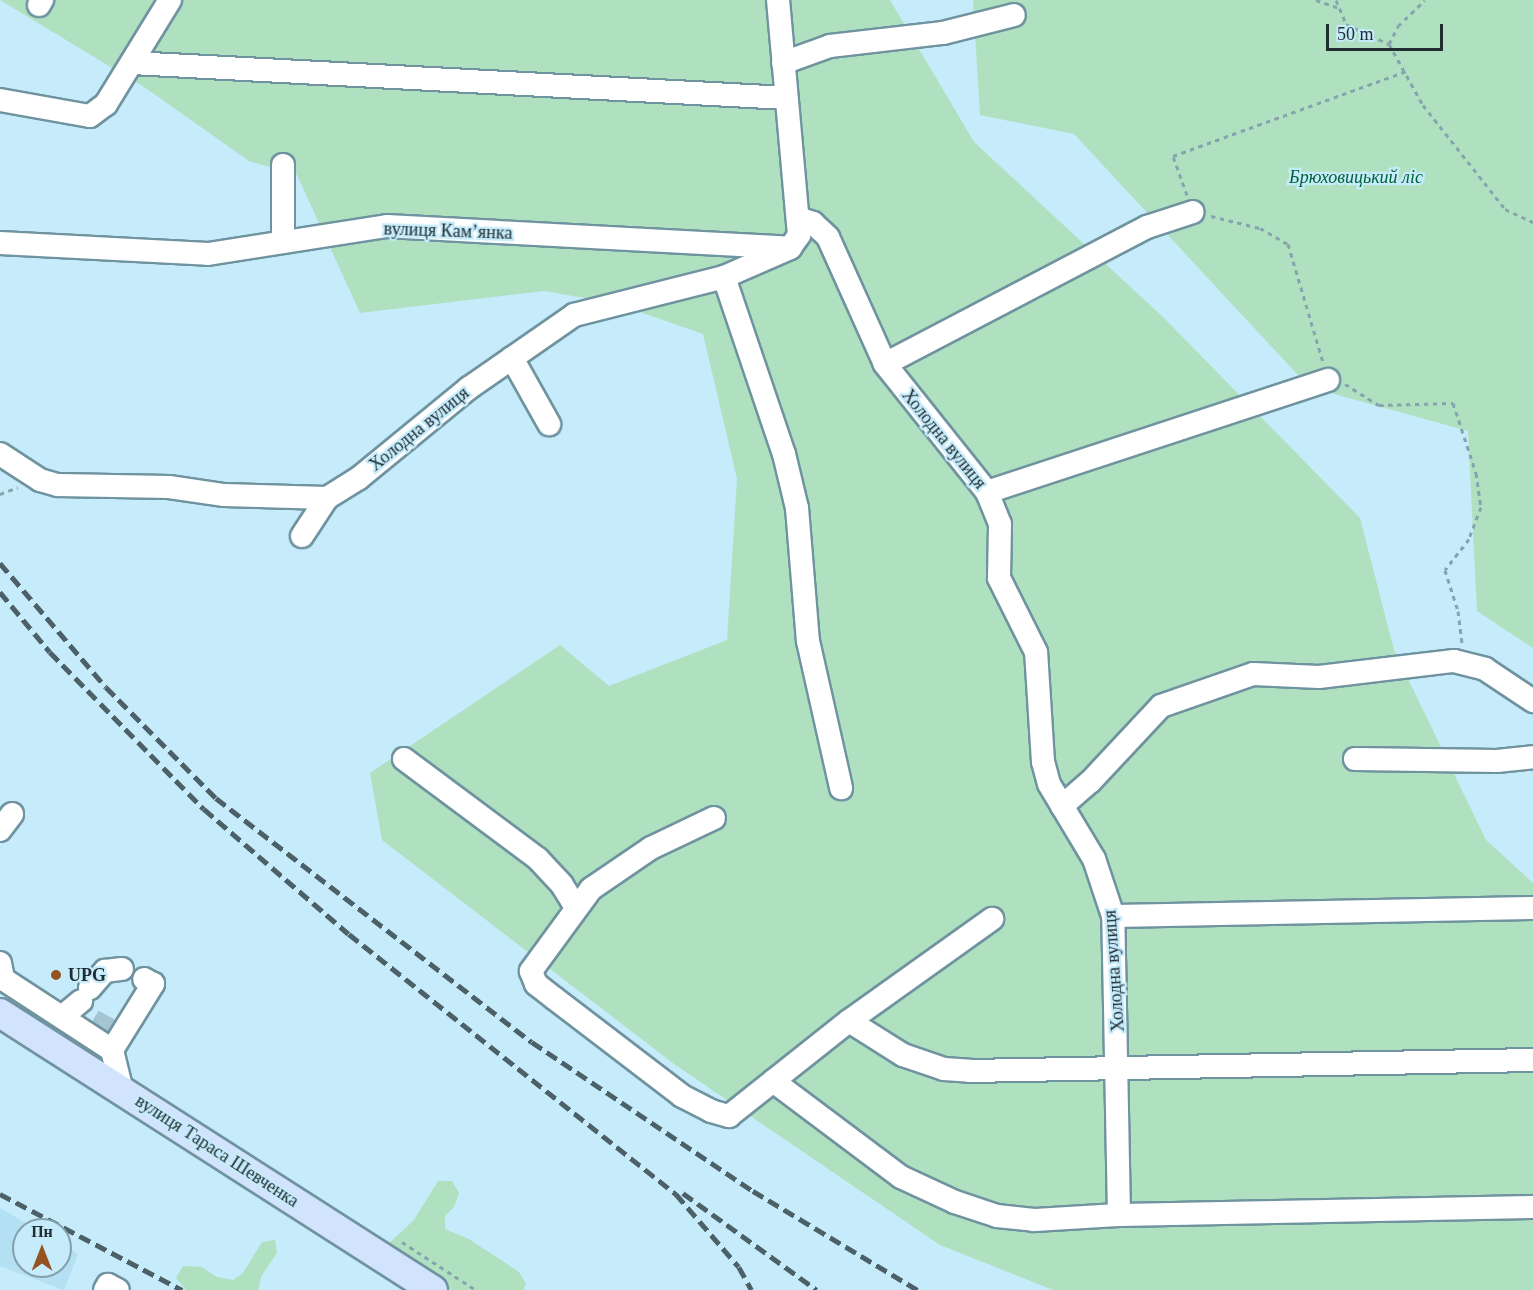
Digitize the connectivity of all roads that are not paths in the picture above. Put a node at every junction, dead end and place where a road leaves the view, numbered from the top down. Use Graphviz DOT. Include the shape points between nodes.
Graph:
graph roads {
  1 [pos="170,0"];
  2 [pos="778,0"];
  3 [pos="1014,15"];
  4 [pos="132,63"];
  5 [pos="783,63"];
  6 [pos="786,98"];
  7 [pos="0,100"];
  8 [pos="283,165"];
  9 [pos="1193,212"];
  10 [pos="798,218"];
  11 [pos="283,242"];
  12 [pos="0,243"];
  13 [pos="790,248"];
  14 [pos="724,278"];
  15 [pos="512,358"];
  16 [pos="885,364"];
  17 [pos="1328,380"];
  18 [pos="549,424"];
  19 [pos="0,454"];
  20 [pos="987,492"];
  21 [pos="327,498"];
  22 [pos="302,536"];
  23 [pos="1533,701"];
  24 [pos="1533,757"];
  25 [pos="404,759"];
  26 [pos="1355,759"];
  27 [pos="841,788"];
  28 [pos="1062,807"];
  29 [pos="714,818"];
  30 [pos="575,906"];
  31 [pos="1533,908"];
  32 [pos="1113,916"];
  33 [pos="992,919"];
  34 [pos="0,963"];
  35 [pos="122,969"];
  36 [pos="144,979"];
  37 [pos="77,1003"];
  38 [pos="0,1013"];
  39 [pos="849,1021"];
  40 [pos="109,1034"];
  41 [pos="1533,1060"];
  42 [pos="1119,1067"];
  43 [pos="773,1082"];
  44 [pos="122,1091"];
  45 [pos="1533,1207"];
  46 [pos="1119,1215"];
  47 [pos="105,1290"];
  48 [pos="118,1290"];
  49 [pos="433,1290"];
  1 -- 4 [label="street"];
  2 -- 5 [label="street"];
  3 -- 5 [label="street" via="943,33 830,46"];
  4 -- 6 [label="street"];
  4 -- 7 [label="street" via="106,104 90,116"];
  5 -- 6 [label="street"];
  6 -- 10 [label="street"];
  8 -- 11 [label="street"];
  9 -- 16 [label="street" via="1147,227"];
  10 -- 13 [label="street" via="799,235"];
  10 -- 16 [label="street, Холодна вулиця" via="813,223 828,237"];
  11 -- 12 [label="street, вулиця Камʼянка" via="208,254"];
  11 -- 13 [label="street, вулиця Камʼянка" via="387,226"];
  13 -- 14 [label="street, Холодна вулиця"];
  14 -- 15 [label="street, Холодна вулиця" via="574,315"];
  14 -- 27 [label="street" via="784,454 797,508 808,641"];
  15 -- 18 [label="street"];
  15 -- 21 [label="street, Холодна вулиця" via="359,478"];
  16 -- 20 [label="street, Холодна вулиця"];
  17 -- 20 [label="street"];
  19 -- 21 [label="street" via="40,480 57,485 169,487 224,495"];
  20 -- 28 [label="street, Холодна вулиця" via="1000,524 999,578 1036,652 1043,762"];
  21 -- 22 [label="street"];
  23 -- 28 [label="street" via="1485,669 1462,662 1434,661 1319,677 1266,672 1207,687 1151,714"];
  24 -- 26 [label="street" via="1497,761"];
  25 -- 30 [label="street" via="538,859"];
  28 -- 32 [label="street, Холодна вулиця" via="1094,859"];
  29 -- 30 [label="street" via="618,868"];
  30 -- 43 [label="street" via="533,964 532,978 536,984 682,1096 729,1116"];
  31 -- 32 [label="street"];
  32 -- 42 [label="street, Холодна вулиця"];
  33 -- 39 [label="street"];
  34 -- 37 [label="street" via="3,979"];
  35 -- 37 [label="street" via="105,971"];
  36 -- 40 [label="street" via="153,984"];
  37 -- 40 [label="street"];
  37 -- 40 [label="street"];
  38 -- 44 [label="main road, вулиця Тараса Шевченка"];
  39 -- 42 [label="street" via="903,1054 944,1069"];
  39 -- 43 [label="street"];
  40 -- 44 [label="street"];
  41 -- 42 [label="street"];
  42 -- 46 [label="street, Холодна вулиця"];
  43 -- 46 [label="street" via="901,1177 955,1202 997,1216 1034,1220"];
  44 -- 49 [label="main road, вулиця Тараса Шевченка"];
  45 -- 46 [label="street"];
  47 -- 48 [label="street" via="108,1285"];
}
